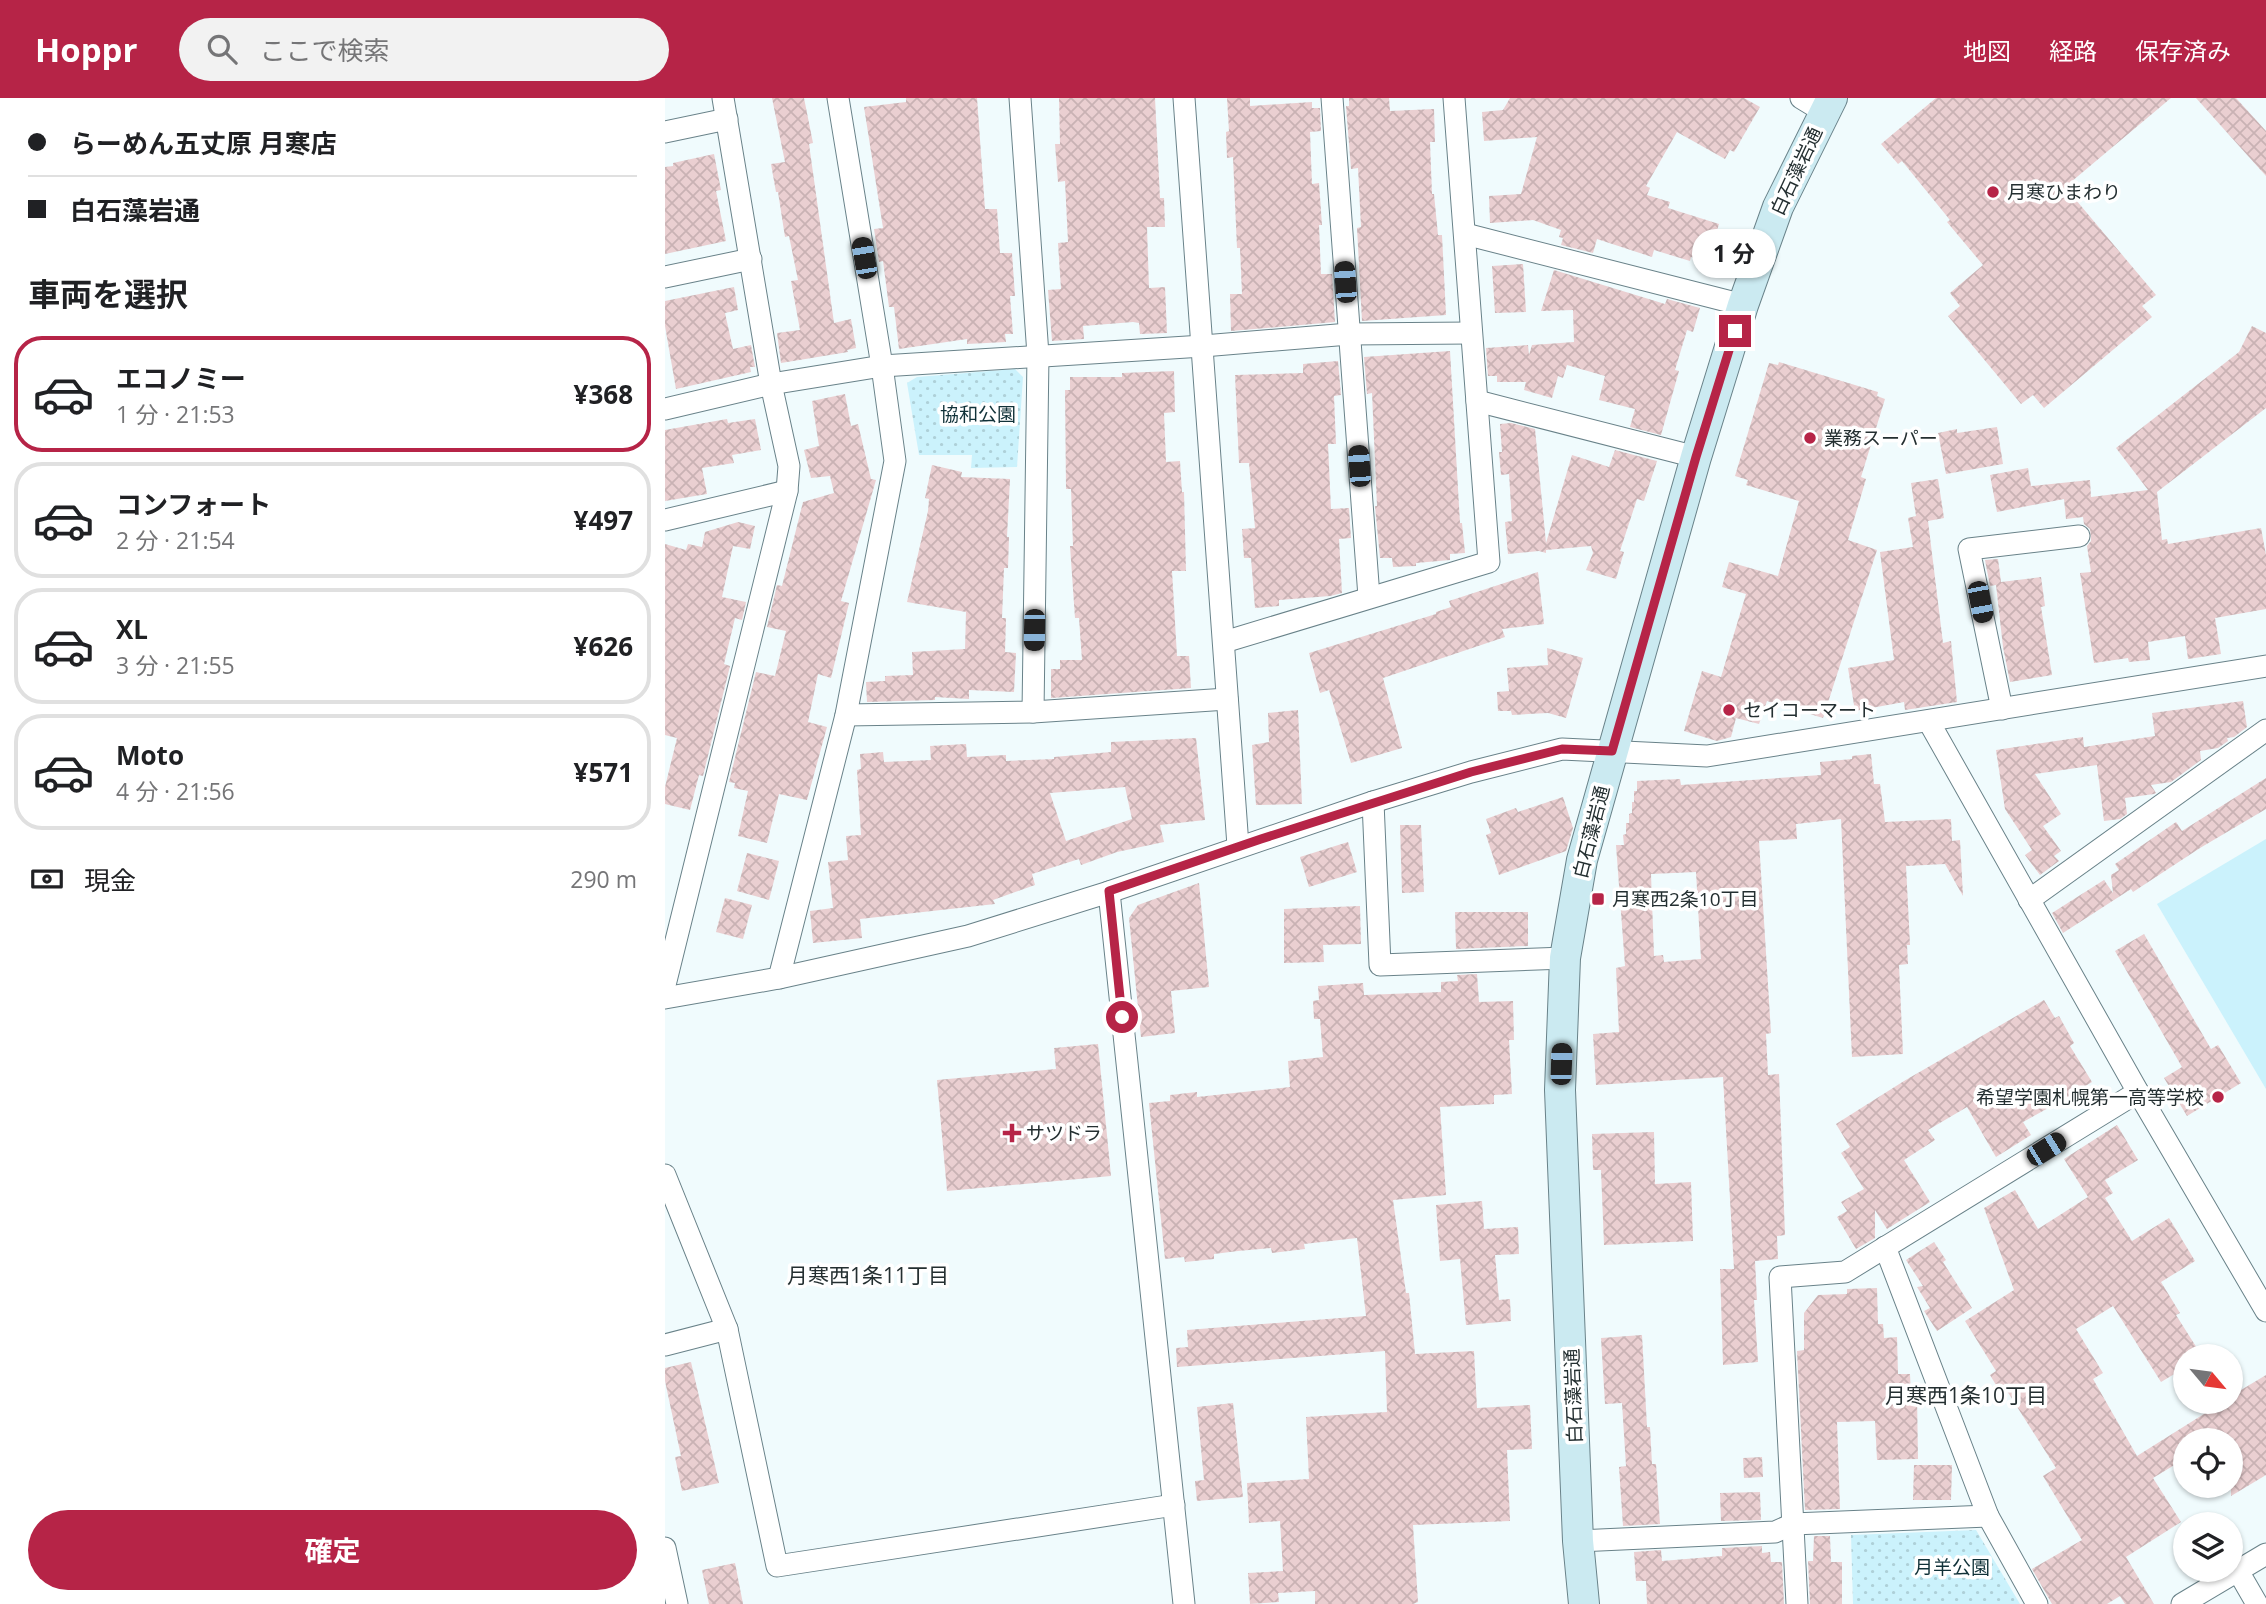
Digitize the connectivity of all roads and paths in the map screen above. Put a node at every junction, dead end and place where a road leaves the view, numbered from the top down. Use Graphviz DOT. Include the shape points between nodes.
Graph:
graph roads {
  1 [pos="1020,98"];
  2 [pos="1184,98"];
  3 [pos="1332,98"];
  4 [pos="1454,98"];
  5 [pos="840,99"];
  6 [pos="1819,103"];
  7 [pos="725,108"];
  8 [pos="665,132"];
  9 [pos="1465,234"];
  10 [pos="751,259"];
  11 [pos="665,277"];
  12 [pos="1743,305"];
  13 [pos="1471,333"];
  14 [pos="1349,334"];
  15 [pos="1203,346"];
  16 [pos="1038,355"];
  17 [pos="882,366"];
  18 [pos="771,384"];
  19 [pos="1477,401"];
  20 [pos="665,409"];
  21 [pos="1696,457"];
  22 [pos="786,491"];
  23 [pos="665,520"];
  24 [pos="2079,536"];
  25 [pos="1369,597"];
  26 [pos="1224,642"];
  27 [pos="2266,666"];
  28 [pos="1227,699"];
  29 [pos="2002,709"];
  30 [pos="1033,712"];
  31 [pos="846,715"];
  32 [pos="1929,722"];
  33 [pos="2266,730"];
  34 [pos="1612,751"];
  35 [pos="1373,802"];
  36 [pos="1238,846"];
  37 [pos="1109,891"];
  38 [pos="2029,900"];
  39 [pos="1565,958"];
  40 [pos="779,978"];
  41 [pos="665,985"];
  42 [pos="665,998"];
  43 [pos="2138,1092"];
  44 [pos="665,1175"];
  45 [pos="1885,1247"];
  46 [pos="2266,1311"];
  47 [pos="727,1329"];
  48 [pos="665,1345"];
  49 [pos="1174,1505"];
  50 [pos="1988,1516"];
  51 [pos="1793,1524"];
  52 [pos="1579,1541"];
  53 [pos="665,1548"];
  54 [pos="2266,1554"];
  55 [pos="2243,1568"];
  56 [pos="2243,1580"];
  57 [pos="2219,1582"];
  58 [pos="677,1604"];
  59 [pos="1184,1604"];
  60 [pos="1584,1604"];
  61 [pos="1797,1604"];
  62 [pos="2037,1604"];
  63 [pos="2182,1604"];
  64 [pos="2257,1604"];
  1 -- 16 [label="street"];
  2 -- 15 [label="street"];
  3 -- 14 [label="street"];
  4 -- 9 [label="street"];
  5 -- 17 [label="street"];
  6 -- 12 [label="main road, 白石藻岩通"];
  7 -- 8 [label="street"];
  7 -- 10 [label="street"];
  9 -- 12 [label="street"];
  9 -- 13 [label="street"];
  10 -- 11 [label="street"];
  10 -- 18 [label="street"];
  12 -- 21 [label="main road, 白石藻岩通"];
  13 -- 14 [label="street"];
  13 -- 19 [label="street"];
  14 -- 15 [label="street"];
  14 -- 25 [label="street"];
  15 -- 16 [label="street"];
  15 -- 26 [label="street"];
  16 -- 17 [label="street"];
  16 -- 30 [label="street"];
  17 -- 18 [label="street"];
  17 -- 31 [label="street" via="895,460"];
  18 -- 20 [label="street"];
  18 -- 22 [label="street" via="789,466"];
  19 -- 21 [label="street"];
  19 -- 25 [label="street" via="1489,562"];
  21 -- 34 [label="main road, 白石藻岩通"];
  22 -- 23 [label="street"];
  22 -- 41 [label="street"];
  24 -- 29 [label="street" via="1969,549"];
  25 -- 26 [label="street"];
  26 -- 28 [label="street"];
  27 -- 29 [label="street"];
  28 -- 30 [label="street"];
  28 -- 36 [label="street"];
  29 -- 32 [label="street"];
  30 -- 31 [label="street"];
  31 -- 40 [label="street"];
  32 -- 34 [label="street" via="1707,756"];
  32 -- 38 [label="street"];
  33 -- 38 [label="street"];
  34 -- 35 [label="street" via="1562,749"];
  34 -- 39 [label="main road, 白石藻岩通" via="1582,860"];
  35 -- 36 [label="street"];
  35 -- 39 [label="street" via="1380,965"];
  36 -- 37 [label="street"];
  37 -- 40 [label="street" via="968,936"];
  37 -- 49 [label="street"];
  38 -- 43 [label="street"];
  39 -- 52 [label="main road, 白石藻岩通" via="1560,1090"];
  40 -- 42 [label="street"];
  43 -- 45 [label="street"];
  43 -- 46 [label="street"];
  44 -- 47 [label="street"];
  45 -- 50 [label="street"];
  45 -- 51 [label="street" via="1845,1272 1780,1278"];
  47 -- 48 [label="street"];
  47 -- 49 [label="street" via="777,1566"];
  49 -- 59 [label="street"];
  50 -- 51 [label="street"];
  50 -- 62 [label="street"];
  51 -- 52 [label="street" via="1775,1532"];
  51 -- 61 [label="street"];
  52 -- 60 [label="main road, 白石藻岩通"];
  53 -- 58 [label="street"];
  54 -- 55 [label="street"];
  56 -- 64 [label="street"];
  57 -- 63 [label="street"];
}
